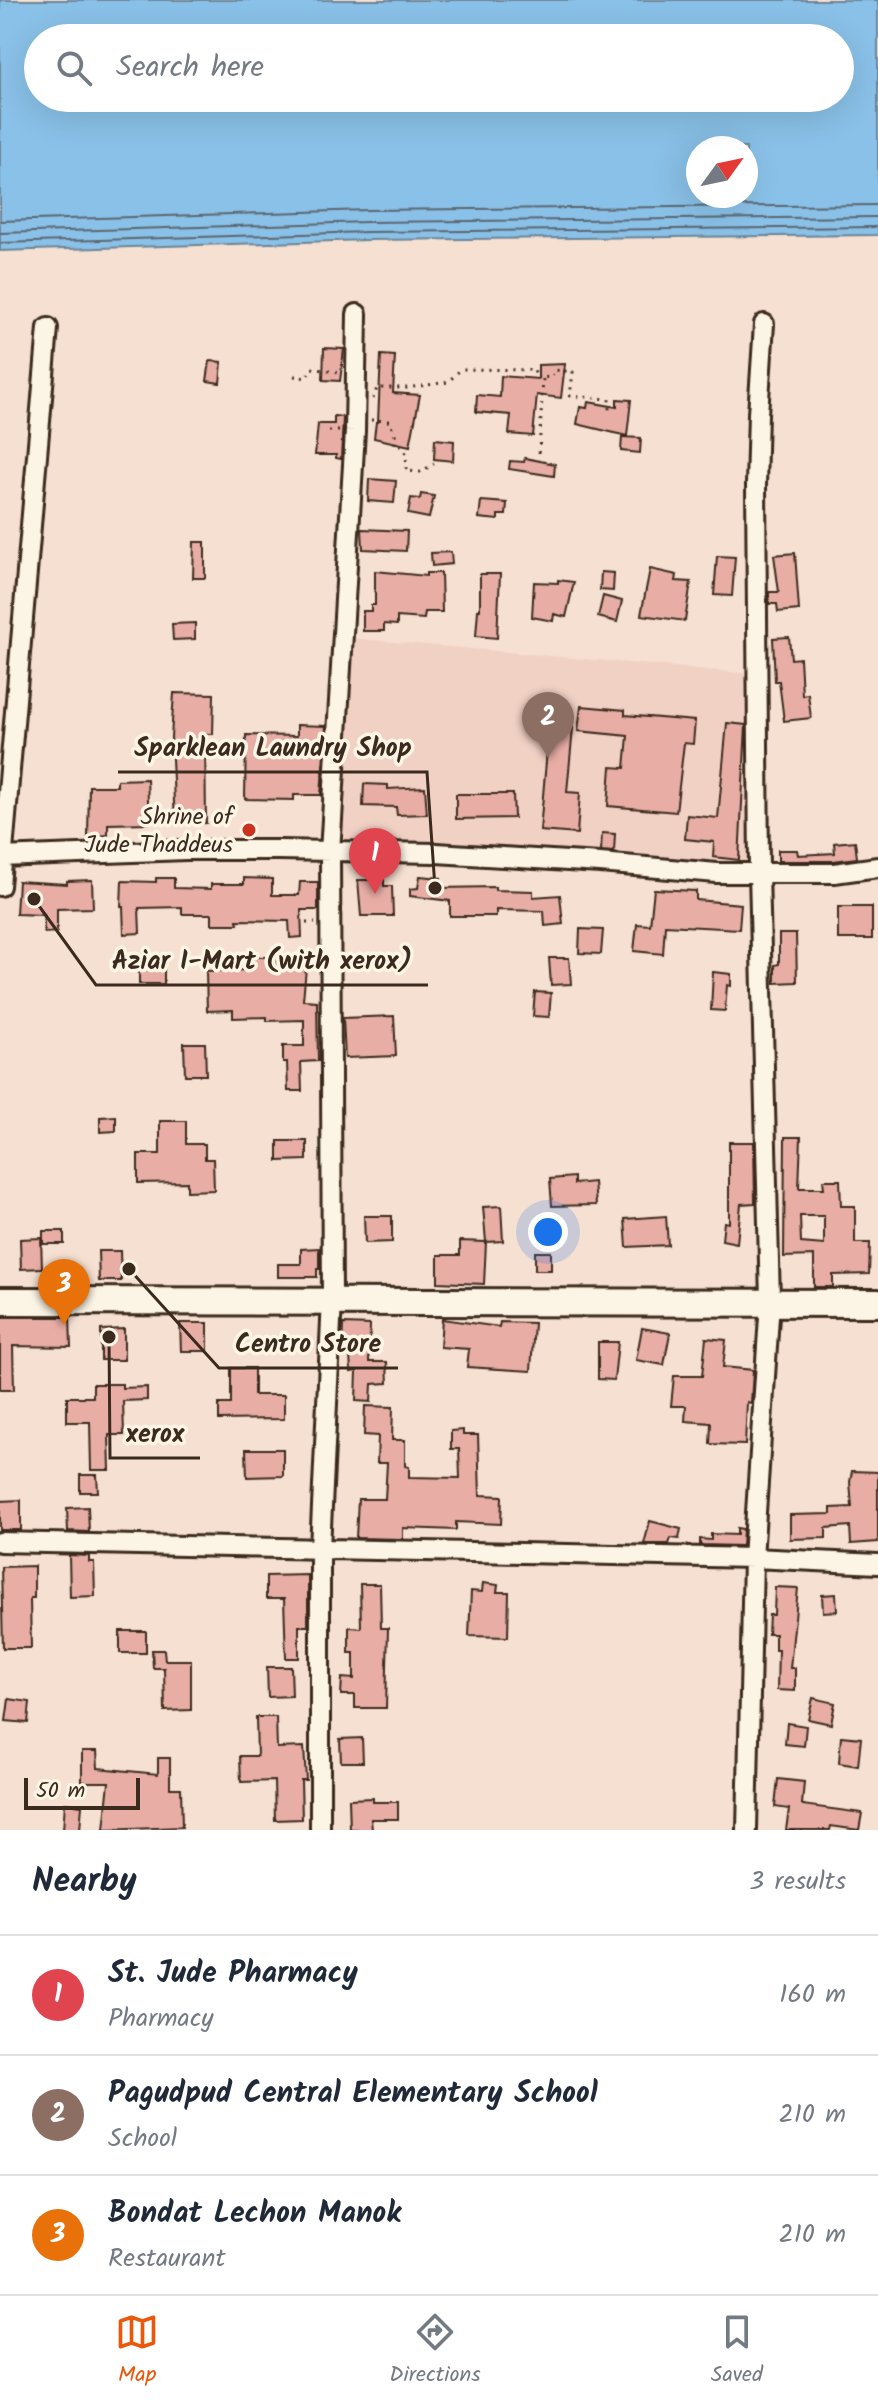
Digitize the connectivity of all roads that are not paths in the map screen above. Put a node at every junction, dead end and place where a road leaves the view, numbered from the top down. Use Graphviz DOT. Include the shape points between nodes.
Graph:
graph roads {
  1 [pos="357,314"];
  2 [pos="764,324"];
  3 [pos="48,328"];
  4 [pos="330,853"];
  5 [pos="1,857"];
  6 [pos="878,867"];
  7 [pos="759,873"];
  8 [pos="0,886"];
  9 [pos="332,1300"];
  10 [pos="0,1301"];
  11 [pos="770,1301"];
  12 [pos="878,1303"];
  13 [pos="0,1542"];
  14 [pos="320,1548"];
  15 [pos="753,1558"];
  16 [pos="878,1564"];
  17 [pos="320,1830"];
  18 [pos="747,1830"];
  1 -- 4 [label="street"];
  2 -- 7 [label="street" via="756,485"];
  3 -- 5 [label="street"];
  4 -- 5 [label="street" via="186,850"];
  4 -- 7 [label="street" via="436,853"];
  4 -- 9 [label="street"];
  5 -- 8 [label="street"];
  6 -- 7 [label="street"];
  7 -- 11 [label="street"];
  9 -- 10 [label="main road"];
  9 -- 11 [label="main road"];
  9 -- 14 [label="street"];
  11 -- 12 [label="main road"];
  11 -- 15 [label="street"];
  13 -- 14 [label="street"];
  14 -- 15 [label="street"];
  14 -- 17 [label="street"];
  15 -- 16 [label="street"];
  15 -- 18 [label="street"];
}
